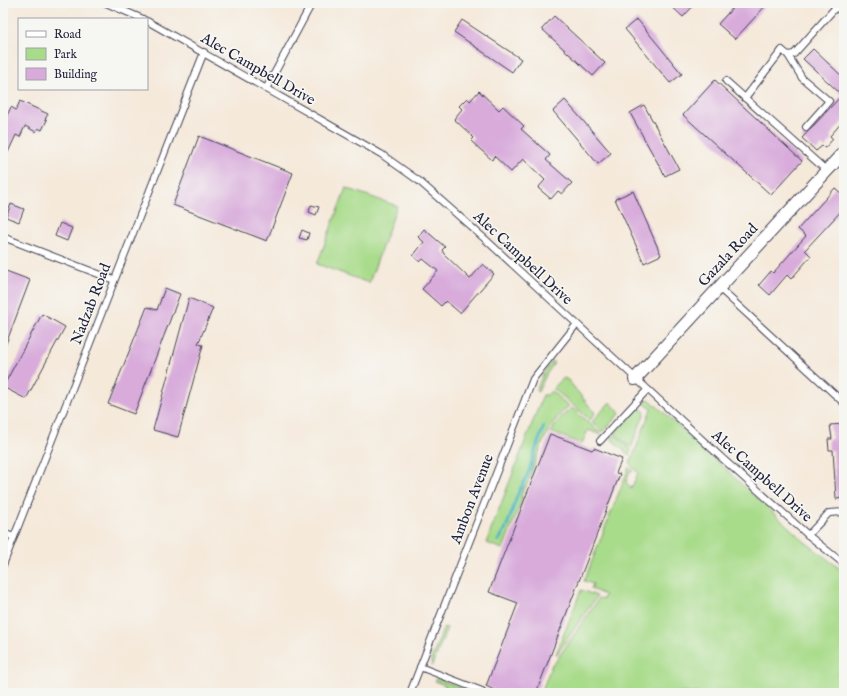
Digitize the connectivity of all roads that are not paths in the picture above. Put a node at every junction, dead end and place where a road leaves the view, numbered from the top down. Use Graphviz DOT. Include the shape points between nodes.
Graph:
graph roads {
  1 [pos="106,3"];
  2 [pos="312,3"];
  3 [pos="834,5"];
  4 [pos="844,14"];
  5 [pos="141,18"];
  6 [pos="148,22"];
  7 [pos="204,52"];
  8 [pos="788,55"];
  9 [pos="726,81"];
  10 [pos="266,89"];
  11 [pos="745,98"];
  12 [pos="806,127"];
  13 [pos="844,152"];
  14 [pos="827,170"];
  15 [pos="3,236"];
  16 [pos="114,280"];
  17 [pos="719,288"];
  18 [pos="576,325"];
  19 [pos="635,379"];
  20 [pos="647,390"];
  21 [pos="844,403"];
  22 [pos="600,441"];
  23 [pos="844,512"];
  24 [pos="3,533"];
  25 [pos="808,535"];
  26 [pos="14,537"];
  27 [pos="844,564"];
  28 [pos="3,565"];
  29 [pos="420,667"];
  30 [pos="482,691"];
  31 [pos="410,693"];
  1 -- 5 [label="lane"];
  2 -- 10 [label="lane"];
  3 -- 4 [label="lane"];
  3 -- 8 [label="lane" via="794,54"];
  6 -- 7 [label="lane, Alec Campbell Drive"];
  7 -- 10 [label="lane, Alec Campbell Drive"];
  7 -- 16 [label="lane, Nadzab Road"];
  8 -- 11 [label="lane" via="782,50"];
  8 -- 12 [label="lane" via="802,78 829,101"];
  9 -- 11 [label="lane"];
  10 -- 18 [label="lane, Alec Campbell Drive" via="381,154 419,181"];
  11 -- 14 [label="lane"];
  13 -- 14 [label="street, Gazala Road"];
  14 -- 17 [label="street, Gazala Road"];
  15 -- 16 [label="lane"];
  16 -- 26 [label="lane, Nadzab Road"];
  17 -- 19 [label="street, Gazala Road"];
  17 -- 21 [label="lane"];
  18 -- 19 [label="lane, Alec Campbell Drive"];
  18 -- 29 [label="lane, Ambon Avenue" via="533,379"];
  19 -- 20 [label="lane, Alec Campbell Drive"];
  20 -- 22 [label="lane"];
  20 -- 25 [label="lane, Alec Campbell Drive"];
  23 -- 25 [label="lane" via="829,513"];
  24 -- 26 [label="lane"];
  25 -- 27 [label="lane, Alec Campbell Drive"];
  26 -- 28 [label="lane, Nadzab Road"];
  29 -- 30 [label="lane"];
  29 -- 31 [label="lane, Ambon Avenue"];
}
